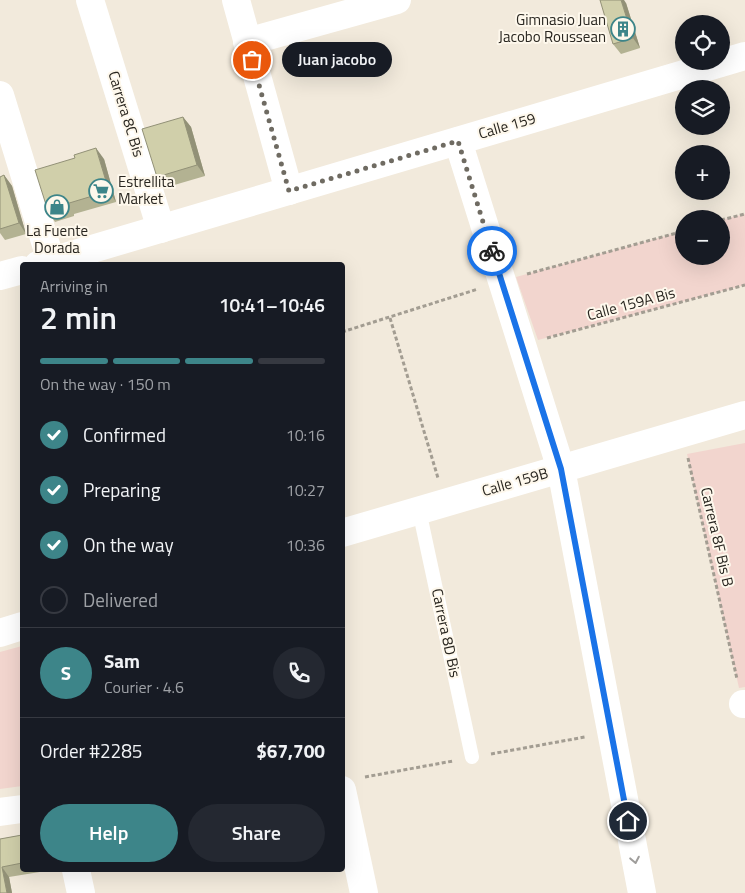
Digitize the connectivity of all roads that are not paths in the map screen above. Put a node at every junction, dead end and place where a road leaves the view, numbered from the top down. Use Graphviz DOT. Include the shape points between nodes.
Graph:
graph roads {
  1 [pos="90,0"];
  2 [pos="236,0"];
  3 [pos="397,0"];
  4 [pos="247,42"];
  5 [pos="745,56"];
  6 [pos="2,110"];
  7 [pos="458,141"];
  8 [pos="289,191"];
  9 [pos="161,229"];
  10 [pos="44,262"];
  11 [pos="47,262"];
  12 [pos="20,271"];
  13 [pos="0,276"];
  14 [pos="745,415"];
  15 [pos="561,469"];
  16 [pos="419,510"];
  17 [pos="345,531"];
  18 [pos="20,627"];
  19 [pos="0,632"];
  20 [pos="472,757"];
  21 [pos="345,804"];
  22 [pos="20,809"];
  23 [pos="0,812"];
  24 [pos="76,872"];
  25 [pos="81,893"];
  26 [pos="364,893"];
  27 [pos="642,893"];
  1 -- 9 [label="street, Carrera 8C Bis"];
  2 -- 4 [label="street"];
  3 -- 4 [label="street"];
  4 -- 8 [label="street"];
  5 -- 7 [label="street, Calle 159"];
  6 -- 10 [label="street"];
  7 -- 8 [label="street, Calle 159"];
  7 -- 15 [label="street"];
  8 -- 9 [label="street, Calle 159"];
  9 -- 11 [label="street, Calle 159"];
  12 -- 13 [label="street"];
  14 -- 15 [label="street, Calle 159B"];
  15 -- 16 [label="street, Calle 159B"];
  15 -- 27 [label="street, one-way"];
  16 -- 17 [label="street, Calle 159B"];
  16 -- 20 [label="lane, Carrera 8D Bis"];
  18 -- 19 [label="street"];
  21 -- 26 [label="street"];
  22 -- 23 [label="street"];
  24 -- 25 [label="street"];
}
